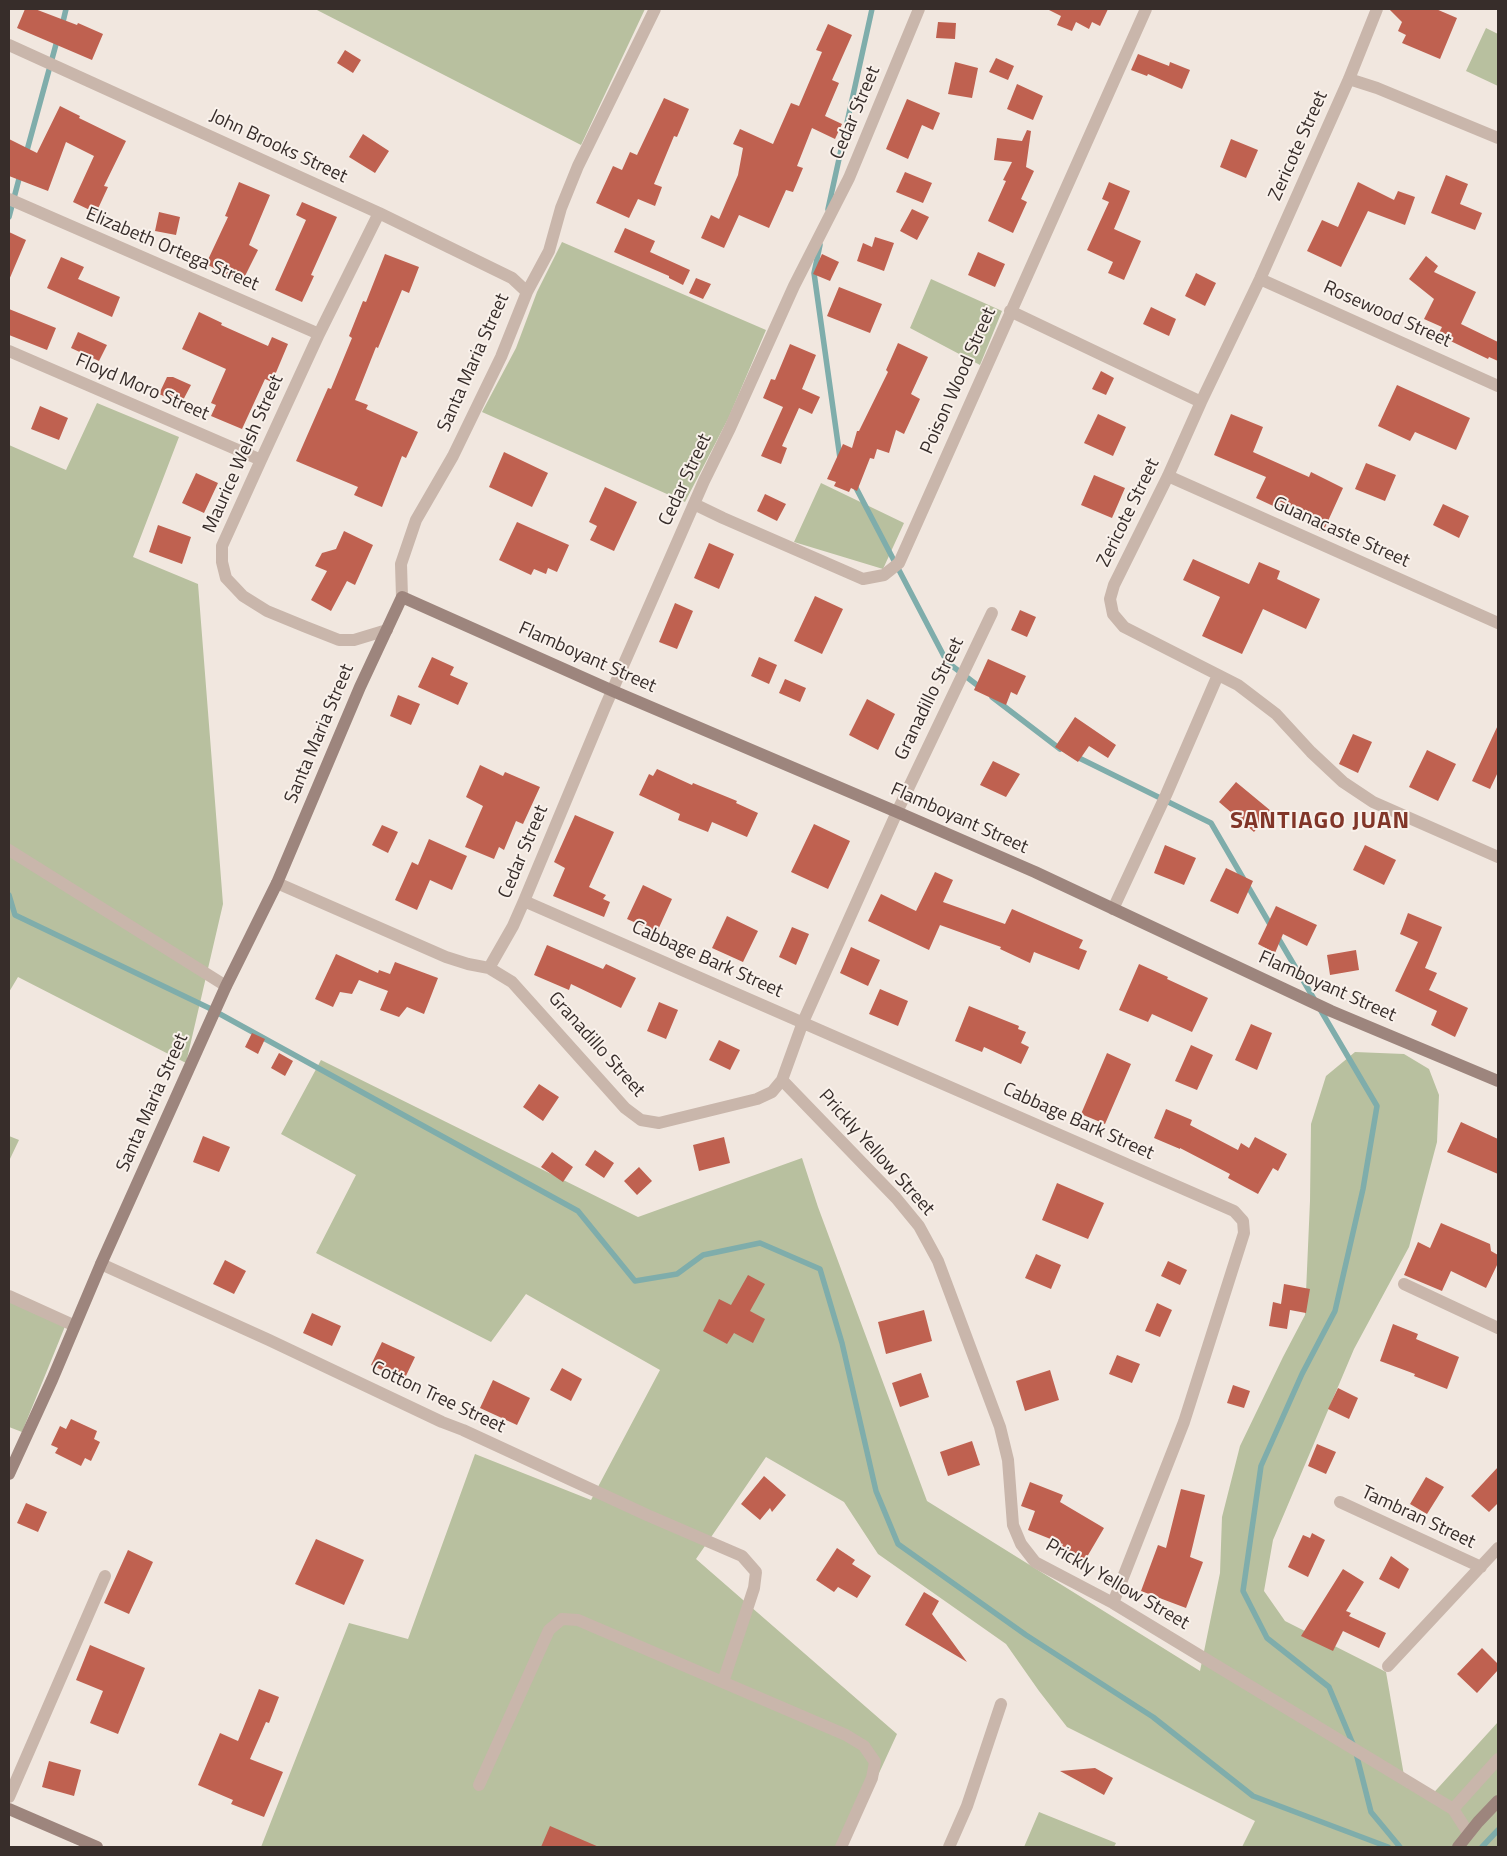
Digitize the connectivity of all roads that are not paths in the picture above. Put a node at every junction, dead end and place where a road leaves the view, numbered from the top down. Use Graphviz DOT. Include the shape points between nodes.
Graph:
graph roads {
  1 [pos="655,9"];
  2 [pos="920,9"];
  3 [pos="1146,9"];
  4 [pos="1377,9"];
  5 [pos="9,45"];
  6 [pos="1349,79"];
  7 [pos="1498,138"];
  8 [pos="9,199"];
  9 [pos="379,213"];
  10 [pos="1260,279"];
  11 [pos="527,292"];
  12 [pos="1010,310"];
  13 [pos="319,334"];
  14 [pos="9,351"];
  15 [pos="1498,386"];
  16 [pos="1201,402"];
  17 [pos="261,460"];
  18 [pos="1168,476"];
  19 [pos="694,504"];
  20 [pos="402,597"];
  21 [pos="992,613"];
  22 [pos="1498,623"];
  23 [pos="387,630"];
  24 [pos="1218,675"];
  25 [pos="613,691"];
  26 [pos="897,812"];
  27 [pos="9,850"];
  28 [pos="1498,855"];
  29 [pos="277,883"];
  30 [pos="524,901"];
  31 [pos="1113,909"];
  32 [pos="489,968"];
  33 [pos="226,986"];
  34 [pos="803,1022"];
  35 [pos="782,1080"];
  36 [pos="1498,1081"];
  37 [pos="101,1264"];
  38 [pos="1404,1284"];
  39 [pos="9,1296"];
  40 [pos="73,1325"];
  41 [pos="1498,1328"];
  42 [pos="9,1474"];
  43 [pos="1340,1502"];
  44 [pos="1498,1548"];
  45 [pos="1481,1567"];
  46 [pos="105,1576"];
  47 [pos="1113,1603"];
  48 [pos="1388,1666"];
  49 [pos="723,1682"];
  50 [pos="1001,1704"];
  51 [pos="1498,1759"];
  52 [pos="479,1784"];
  53 [pos="9,1797"];
  54 [pos="1498,1801"];
  55 [pos="9,1809"];
  56 [pos="1453,1809"];
  57 [pos="1469,1834"];
  58 [pos="97,1847"];
  59 [pos="841,1847"];
  60 [pos="949,1847"];
  61 [pos="1458,1847"];
  1 -- 11 [label="street, Santa Maria Street" via="582,158 561,208 549,251"];
  2 -- 19 [label="street, Cedar Street" via="849,178 794,286"];
  3 -- 12 [label="street, Poison Wood Street"];
  4 -- 6 [label="street, Zericote Street"];
  5 -- 9 [label="street, John Brooks Street"];
  6 -- 7 [label="street"];
  6 -- 10 [label="street, Zericote Street"];
  8 -- 13 [label="street, Elizabeth Ortega Street"];
  9 -- 11 [label="street, John Brooks Street" via="512,278"];
  9 -- 13 [label="street, Maurice Welsh Street"];
  10 -- 15 [label="street, Rosewood Street"];
  10 -- 16 [label="street, Zericote Street"];
  11 -- 20 [label="street, Santa Maria Street" via="501,357 453,456 416,520 401,564"];
  12 -- 16 [label="street"];
  12 -- 19 [label="street, Poison Wood Street" via="899,563 884,575 863,579"];
  13 -- 17 [label="street, Maurice Welsh Street"];
  14 -- 17 [label="street, Floyd Moro Street"];
  16 -- 18 [label="street, Zericote Street"];
  17 -- 23 [label="street, Maurice Welsh Street" via="222,546 226,578 243,596 267,611 339,640 354,640"];
  18 -- 22 [label="street, Guanacaste Street"];
  18 -- 24 [label="street, Zericote Street" via="1114,585 1110,599 1113,614 1124,626"];
  19 -- 25 [label="street, Cedar Street"];
  20 -- 23 [label="street, Santa Maria Street"];
  20 -- 25 [label="street, Flamboyant Street"];
  21 -- 26 [label="street, Granadillo Street"];
  23 -- 29 [label="street, Santa Maria Street"];
  24 -- 28 [label="street, Zericote Street" via="1238,685 1276,714 1343,782 1372,802"];
  24 -- 31 [label="street"];
  25 -- 26 [label="street, Flamboyant Street"];
  25 -- 30 [label="street, Cedar Street"];
  26 -- 31 [label="street, Flamboyant Street"];
  26 -- 34 [label="street, Granadillo Street"];
  27 -- 33 [label="street"];
  29 -- 32 [label="street, Granadillo Street" via="446,957"];
  29 -- 33 [label="street, Santa Maria Street"];
  30 -- 32 [label="street, Cedar Street"];
  30 -- 34 [label="street, Cabbage Bark Street"];
  31 -- 36 [label="street, Flamboyant Street" via="1330,1011"];
  32 -- 35 [label="street, Granadillo Street" via="512,982 625,1108 641,1120 659,1123 756,1100 772,1092"];
  33 -- 37 [label="street, Santa Maria Street"];
  34 -- 35 [label="street, Granadillo Street"];
  34 -- 47 [label="street, Cabbage Bark Street" via="1234,1211 1243,1221 1244,1234 1184,1422"];
  35 -- 47 [label="street, Prickly Yellow Street" via="896,1198 919,1226 938,1261 1000,1427 1008,1460 1013,1525 1021,1544 1035,1562"];
  37 -- 40 [label="street, Santa Maria Street"];
  37 -- 49 [label="street, Cotton Tree Street" via="742,1556 756,1572 754,1588"];
  38 -- 41 [label="street"];
  39 -- 40 [label="street"];
  40 -- 42 [label="street, Santa Maria Street"];
  43 -- 45 [label="street, Tambran Street"];
  44 -- 45 [label="street"];
  45 -- 48 [label="street"];
  46 -- 53 [label="street"];
  47 -- 56 [label="street, Prickly Yellow Street"];
  49 -- 52 [label="street" via="578,1620 562,1619 549,1630"];
  49 -- 59 [label="street" via="846,1735 864,1746 875,1762 872,1778"];
  50 -- 60 [label="street" via="967,1806"];
  51 -- 56 [label="street"];
  54 -- 57 [label="street"];
  55 -- 58 [label="street"];
  56 -- 57 [label="street, Prickly Yellow Street"];
  57 -- 61 [label="street"];
}
